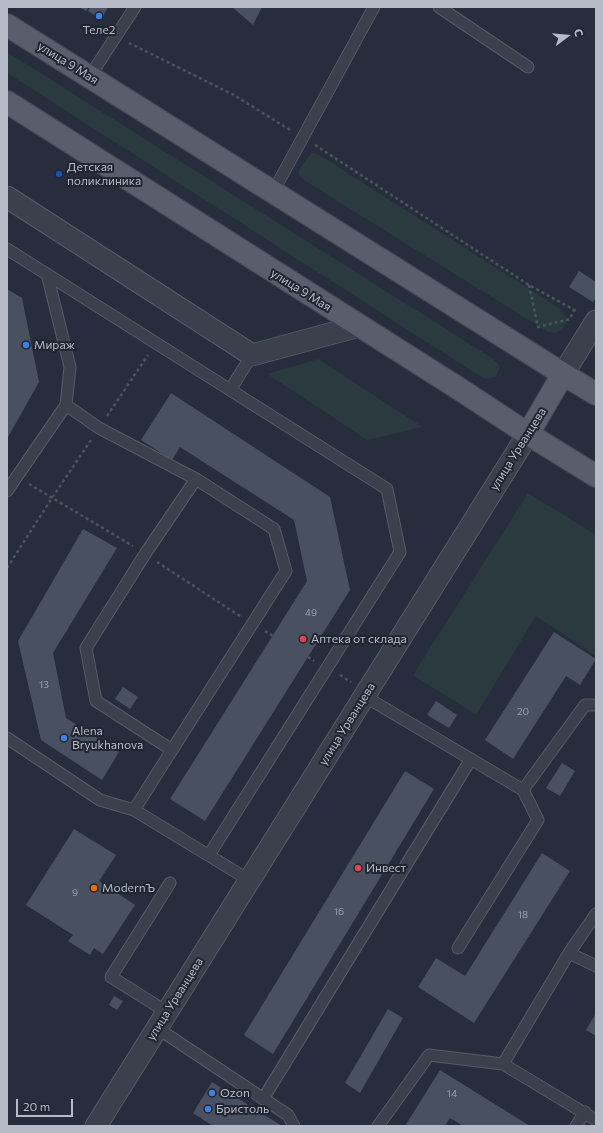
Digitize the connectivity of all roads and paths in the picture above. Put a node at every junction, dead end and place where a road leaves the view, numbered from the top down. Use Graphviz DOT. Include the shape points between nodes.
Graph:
graph roads {
  1 [pos="135,7"];
  2 [pos="374,7"];
  3 [pos="439,7"];
  4 [pos="7,25"];
  5 [pos="116,37"];
  6 [pos="528,67"];
  7 [pos="90,76"];
  8 [pos="7,102"];
  9 [pos="303,138"];
  10 [pos="273,192"];
  11 [pos="7,197"];
  12 [pos="7,249"];
  13 [pos="47,274"];
  14 [pos="529,284"];
  15 [pos="574,309"];
  16 [pos="587,317"];
  17 [pos="359,326"];
  18 [pos="156,343"];
  19 [pos="252,355"];
  20 [pos="563,374"];
  21 [pos="230,390"];
  22 [pos="596,394"];
  23 [pos="66,405"];
  24 [pos="99,428"];
  25 [pos="528,434"];
  26 [pos="596,476"];
  27 [pos="10,479"];
  28 [pos="196,479"];
  29 [pos="7,491"];
  30 [pos="7,568"];
  31 [pos="327,668"];
  32 [pos="366,694"];
  33 [pos="596,705"];
  34 [pos="7,738"];
  35 [pos="172,750"];
  36 [pos="471,759"];
  37 [pos="523,790"];
  38 [pos="134,810"];
  39 [pos="209,855"];
  40 [pos="249,880"];
  41 [pos="170,883"];
  42 [pos="596,914"];
  43 [pos="458,948"];
  44 [pos="569,954"];
  45 [pos="596,966"];
  46 [pos="162,1020"];
  47 [pos="503,1064"];
  48 [pos="263,1099"];
  49 [pos="585,1112"];
  50 [pos="596,1120"];
  51 [pos="96,1126"];
  52 [pos="294,1126"];
  53 [pos="378,1126"];
  54 [pos="576,1126"];
  1 -- 5 [label="lane"];
  2 -- 9 [label="lane"];
  3 -- 6 [label="lane"];
  4 -- 7 [label="main road, улица 9 Мая"];
  5 -- 7 [label="lane"];
  5 -- 9 [label="path" via="234,95"];
  7 -- 10 [label="main road, улица 9 Мая"];
  8 -- 17 [label="main road, улица 9 Мая"];
  9 -- 10 [label="lane"];
  9 -- 14 [label="path"];
  10 -- 20 [label="main road, улица 9 Мая"];
  11 -- 19 [label="street"];
  12 -- 13 [label="lane"];
  13 -- 18 [label="lane"];
  13 -- 23 [label="lane" via="70,367"];
  14 -- 15 [label="path"];
  14 -- 15 [label="path" via="538,327 570,319"];
  15 -- 16 [label="path"];
  16 -- 20 [label="street, улица Урванцева"];
  17 -- 19 [label="street"];
  17 -- 25 [label="main road, улица 9 Мая"];
  18 -- 21 [label="lane"];
  18 -- 24 [label="path"];
  19 -- 21 [label="lane"];
  20 -- 22 [label="main road, улица 9 Мая"];
  20 -- 25 [label="main road, улица Урванцева"];
  21 -- 31 [label="lane" via="386,489 400,552"];
  23 -- 24 [label="lane"];
  23 -- 27 [label="lane"];
  24 -- 28 [label="lane"];
  24 -- 30 [label="path"];
  25 -- 26 [label="main road, улица 9 Мая"];
  25 -- 32 [label="street, улица Урванцева"];
  27 -- 29 [label="lane"];
  28 -- 35 [label="lane" via="86,648 96,701"];
  28 -- 35 [label="lane" via="274,529 286,571"];
  31 -- 32 [label="path"];
  31 -- 39 [label="lane"];
  32 -- 36 [label="lane"];
  32 -- 40 [label="street, улица Урванцева"];
  33 -- 37 [label="lane" via="585,705"];
  34 -- 38 [label="lane" via="100,800"];
  35 -- 38 [label="lane"];
  36 -- 37 [label="lane"];
  36 -- 48 [label="lane"];
  37 -- 43 [label="lane" via="538,820"];
  38 -- 39 [label="lane"];
  39 -- 40 [label="lane"];
  40 -- 46 [label="street, улица Урванцева"];
  41 -- 46 [label="lane" via="111,977"];
  42 -- 44 [label="lane"];
  44 -- 45 [label="lane"];
  44 -- 47 [label="lane"];
  46 -- 48 [label="lane"];
  46 -- 51 [label="street, улица Урванцева"];
  47 -- 49 [label="lane"];
  47 -- 53 [label="lane" via="428,1055"];
  48 -- 52 [label="lane" via="288,1115"];
  49 -- 50 [label="lane"];
  49 -- 54 [label="lane"];
}
